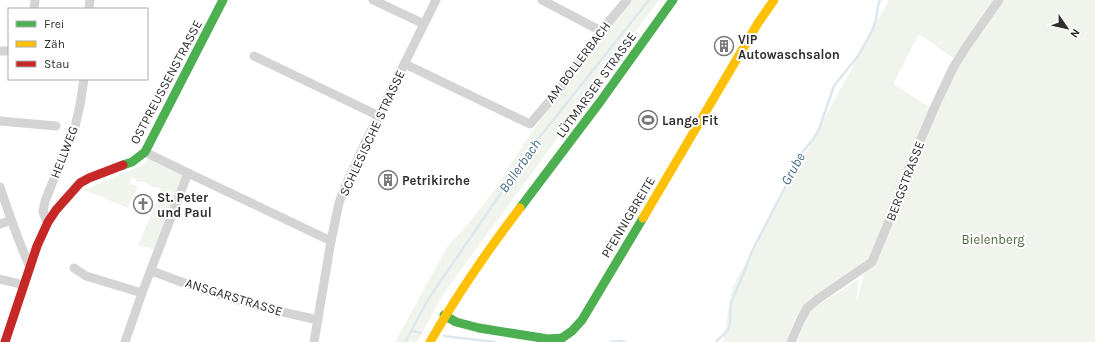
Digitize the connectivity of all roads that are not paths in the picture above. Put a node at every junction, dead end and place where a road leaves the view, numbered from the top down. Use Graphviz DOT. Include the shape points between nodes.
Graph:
graph roads {
  1 [pos="223,0"];
  2 [pos="373,0"];
  3 [pos="436,0"];
  4 [pos="542,0"];
  5 [pos="627,0"];
  6 [pos="673,0"];
  7 [pos="774,0"];
  8 [pos="999,0"];
  9 [pos="424,24"];
  10 [pos="601,32"];
  11 [pos="254,56"];
  12 [pos="405,64"];
  13 [pos="84,80"];
  14 [pos="379,116"];
  15 [pos="0,121"];
  16 [pos="56,126"];
  17 [pos="145,152"];
  18 [pos="188,173"];
  19 [pos="0,188"];
  20 [pos="11,220"];
  21 [pos="48,222"];
  22 [pos="0,224"];
  23 [pos="331,241"];
  24 [pos="30,267"];
  25 [pos="74,268"];
  26 [pos="152,271"];
  27 [pos="0,280"];
  28 [pos="24,285"];
  29 [pos="142,293"];
  30 [pos="444,315"];
  31 [pos="318,320"];
  32 [pos="563,340"];
  33 [pos="5,342"];
  34 [pos="125,342"];
  35 [pos="314,342"];
  36 [pos="430,342"];
  37 [pos="791,342"];
  1 -- 17 [label="street, OSTPREUSSENSTRASSE"];
  2 -- 9 [label="street"];
  3 -- 9 [label="street, SCHLESISCHE STRASSE"];
  4 -- 10 [label="street"];
  5 -- 10 [label="street, AM BOLLERBACH"];
  6 -- 30 [label="street, LÜTMARSER STRASSE" via="485,254"];
  7 -- 32 [label="street, PFENNIGBREITE" via="582,320"];
  8 -- 37 [label="street, BERGSTRASSE" via="953,68 908,170 872,262 807,308"];
  9 -- 12 [label="street, SCHLESISCHE STRASSE"];
  10 -- 12 [label="street, AM BOLLERBACH" via="559,90 530,124"];
  11 -- 14 [label="street"];
  12 -- 14 [label="street, SCHLESISCHE STRASSE"];
  13 -- 21 [label="street, HELLWEG" via="75,127 45,201 43,212"];
  14 -- 23 [label="street, SCHLESISCHE STRASSE" via="344,189"];
  15 -- 16 [label="street"];
  17 -- 18 [label="street"];
  17 -- 21 [label="street, OSTPREUSSENSTRASSE" via="132,162 80,183"];
  18 -- 23 [label="street"];
  18 -- 26 [label="street"];
  19 -- 20 [label="street"];
  20 -- 22 [label="street"];
  20 -- 24 [label="street"];
  21 -- 24 [label="street, OSTPREUSSENSTRASSE"];
  23 -- 31 [label="street, SCHLESISCHE STRASSE"];
  24 -- 28 [label="street, OSTPREUSSENSTRASSE"];
  25 -- 29 [label="street" via="86,276"];
  26 -- 29 [label="street"];
  26 -- 31 [label="street, ANSGARSTRASSE" via="194,287 280,312"];
  27 -- 28 [label="street"];
  28 -- 33 [label="street, OSTPREUSSENSTRASSE"];
  29 -- 34 [label="street"];
  30 -- 32 [label="street, PFENNIGBREITE" via="456,322 479,328"];
  30 -- 36 [label="street, LÜTMARSER STRASSE"];
  31 -- 35 [label="street, SCHLESISCHE STRASSE"];
}
